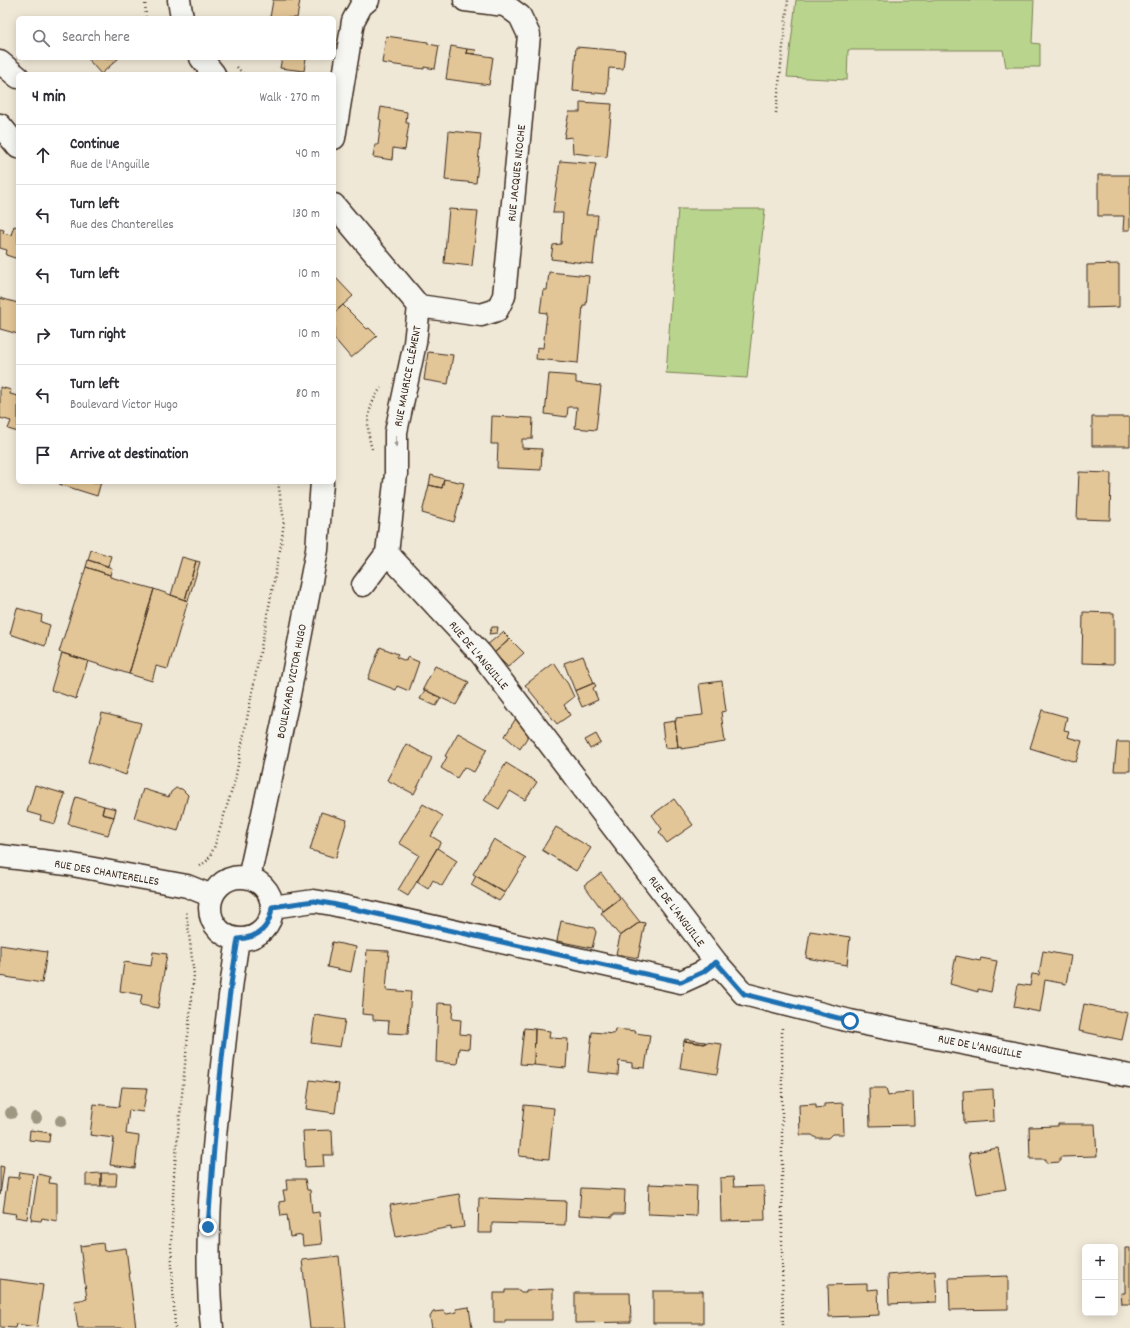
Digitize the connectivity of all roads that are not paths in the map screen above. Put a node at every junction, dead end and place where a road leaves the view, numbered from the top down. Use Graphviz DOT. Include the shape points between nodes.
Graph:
graph roads {
  1 [pos="179,0"];
  2 [pos="368,0"];
  3 [pos="464,0"];
  4 [pos="182,16"];
  5 [pos="203,60"];
  6 [pos="0,62"];
  7 [pos="212,72"];
  8 [pos="16,76"];
  9 [pos="0,125"];
  10 [pos="336,126"];
  11 [pos="16,145"];
  12 [pos="336,207"];
  13 [pos="419,306"];
  14 [pos="322,484"];
  15 [pos="387,553"];
  16 [pos="363,585"];
  17 [pos="0,856"];
  18 [pos="249,878"];
  19 [pos="212,896"];
  20 [pos="272,907"];
  21 [pos="238,939"];
  22 [pos="716,962"];
  23 [pos="1130,1076"];
  24 [pos="212,1328"];
  1 -- 4 [label="street"];
  2 -- 10 [label="street" via="361,6 353,21"];
  3 -- 13 [label="street, RUE JACQUES NIOCHE" via="505,5 520,16 529,35 504,296 497,310 481,315"];
  5 -- 7 [label="street"];
  6 -- 8 [label="street"];
  9 -- 11 [label="street"];
  12 -- 13 [label="street"];
  13 -- 15 [label="street, RUE MAURICE CLÉMENT, one-way" via="416,342 396,432 396,474"];
  14 -- 18 [label="street, BOULEVARD VICTOR HUGO" via="316,558"];
  15 -- 16 [label="street"];
  15 -- 22 [label="street, RUE DE L'ANGUILLE" via="481,654"];
  17 -- 19 [label="street, RUE DES CHANTERELLES" via="67,864 188,886"];
  18 -- 19 [label="street" via="232,879 217,888"];
  18 -- 20 [label="street" via="265,889"];
  19 -- 21 [label="street" via="210,915 214,924 220,932"];
  20 -- 21 [label="street" via="266,927 249,939"];
  20 -- 22 [label="street" via="314,901 332,904 681,982 703,972"];
  21 -- 24 [label="street" via="229,998 208,1219 209,1304"];
  22 -- 23 [label="street, RUE DE L'ANGUILLE" via="744,994 850,1021"];
}
